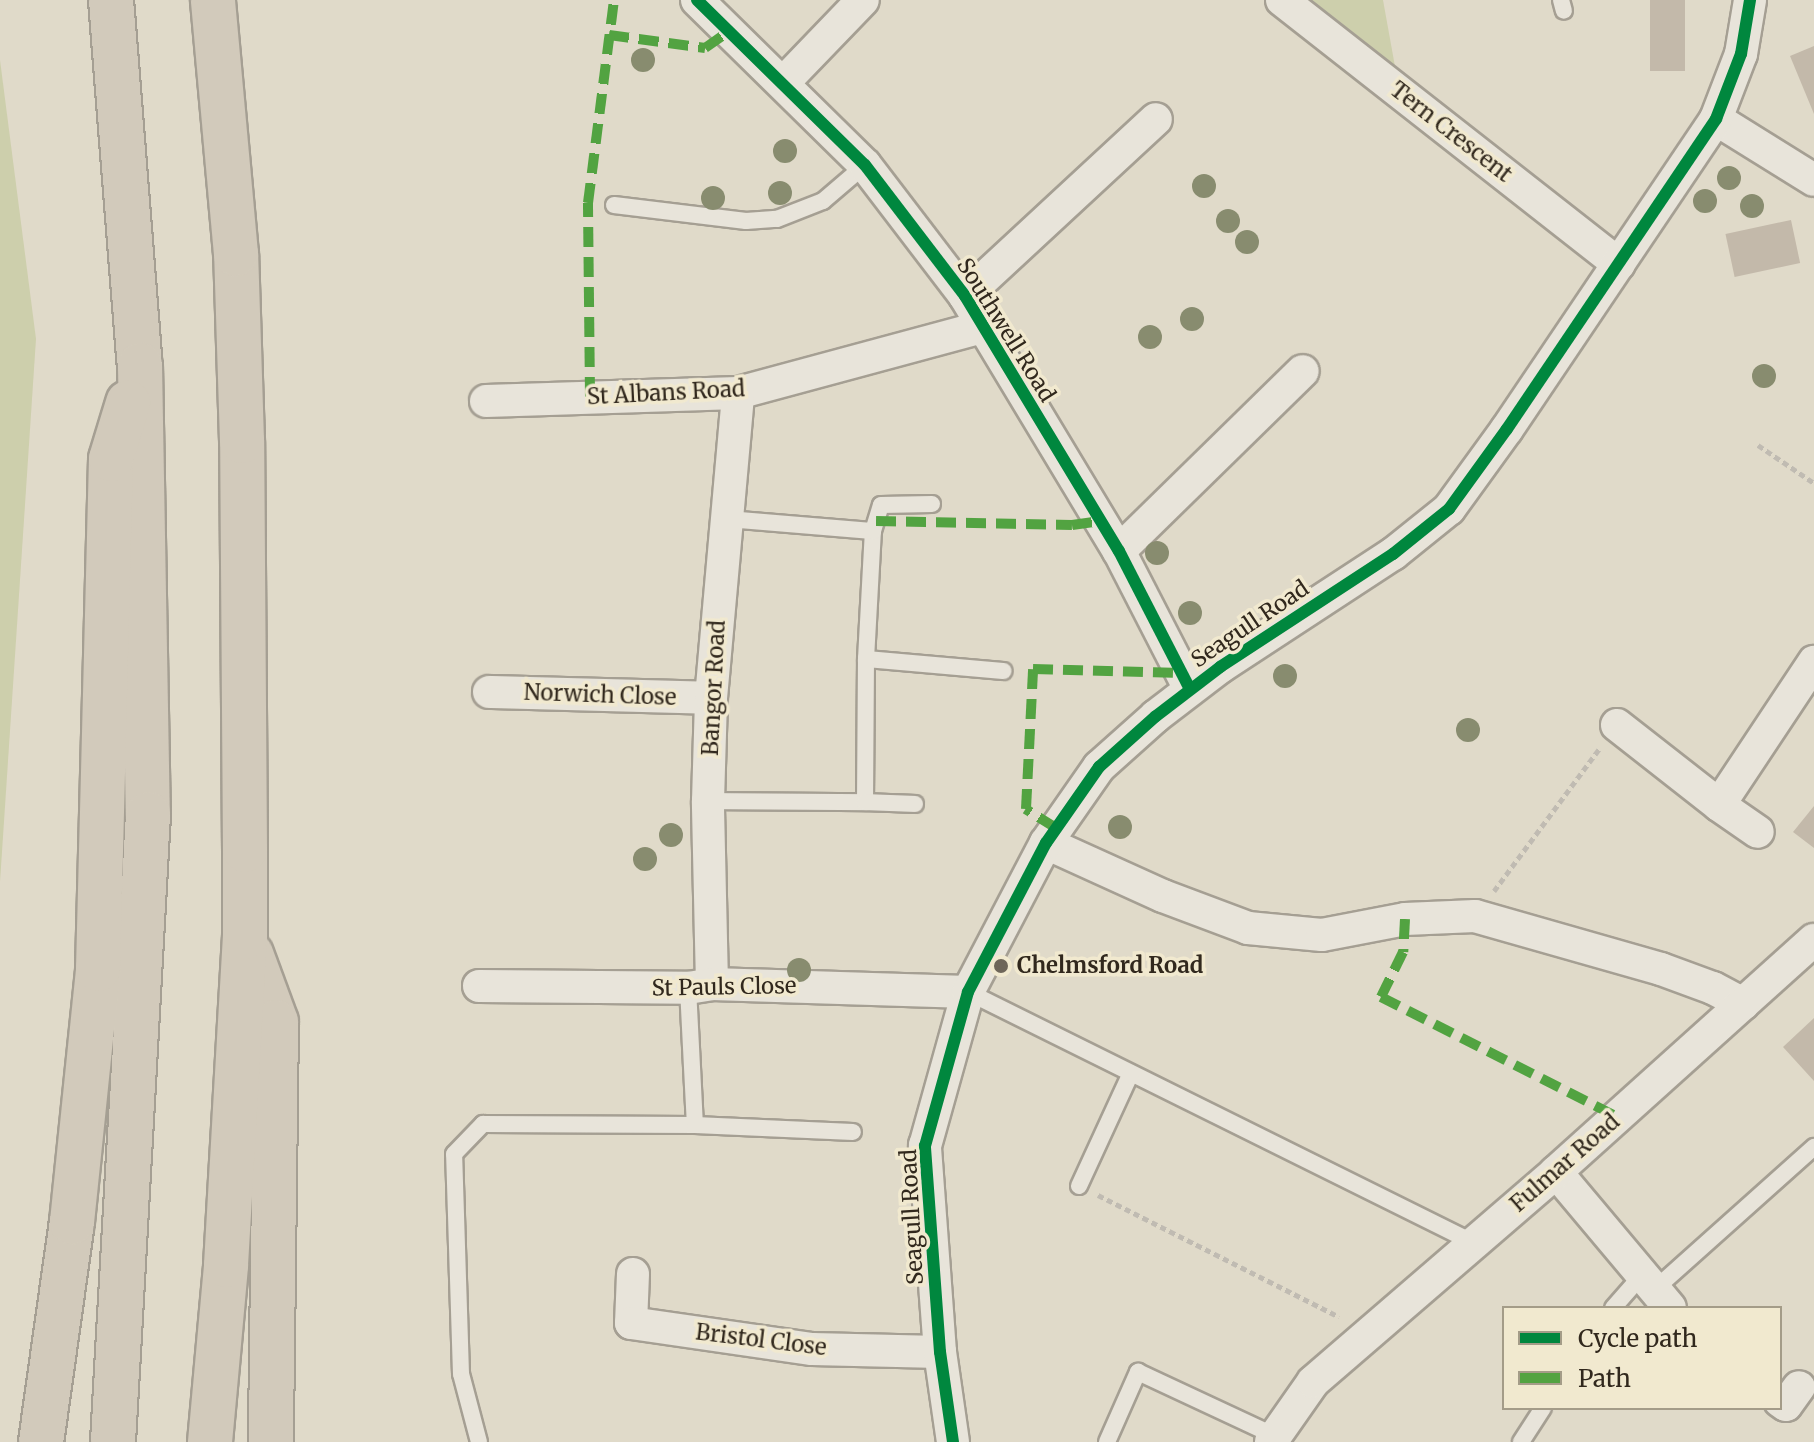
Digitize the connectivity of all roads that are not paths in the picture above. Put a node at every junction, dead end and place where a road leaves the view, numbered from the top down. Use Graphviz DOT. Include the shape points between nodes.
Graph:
graph roads {
  1 [pos="111,0"];
  2 [pos="213,0"];
  3 [pos="697,0"];
  4 [pos="863,0"];
  5 [pos="1282,0"];
  6 [pos="1750,0"];
  7 [pos="783,83"];
  8 [pos="1156,119"];
  9 [pos="1716,119"];
  10 [pos="865,165"];
  11 [pos="1814,180"];
  12 [pos="614,205"];
  13 [pos="1619,264"];
  14 [pos="965,296"];
  15 [pos="982,327"];
  16 [pos="140,365"];
  17 [pos="1303,371"];
  18 [pos="738,393"];
  19 [pos="486,401"];
  20 [pos="932,504"];
  21 [pos="726,519"];
  22 [pos="873,531"];
  23 [pos="1119,551"];
  24 [pos="866,659"];
  25 [pos="1814,662"];
  26 [pos="1003,671"];
  27 [pos="1190,689"];
  28 [pos="489,692"];
  29 [pos="711,698"];
  30 [pos="1617,725"];
  31 [pos="708,801"];
  32 [pos="865,802"];
  33 [pos="915,804"];
  34 [pos="1719,805"];
  35 [pos="1758,832"];
  36 [pos="1046,843"];
  37 [pos="245,937"];
  38 [pos="1814,940"];
  39 [pos="479,986"];
  40 [pos="700,986"];
  41 [pos="968,992"];
  42 [pos="1743,1004"];
  43 [pos="1131,1073"];
  44 [pos="695,1125"];
  45 [pos="853,1132"];
  46 [pos="1814,1147"];
  47 [pos="1556,1172"];
  48 [pos="1079,1186"];
  49 [pos="1474,1243"];
  50 [pos="633,1274"];
  51 [pos="1655,1291"];
  52 [pos="1618,1306"];
  53 [pos="940,1352"];
  54 [pos="1542,1410"];
  55 [pos="1272,1438"];
  56 [pos="41,1442"];
  57 [pos="113,1442"];
  58 [pos="210,1442"];
  59 [pos="271,1442"];
  60 [pos="479,1442"];
  61 [pos="953,1442"];
  62 [pos="1107,1442"];
  63 [pos="1521,1442"];
  1 -- 16 [label="highway"];
  2 -- 37 [label="highway" via="236,270 242,441"];
  3 -- 7 [label="street, Southwell Road"];
  4 -- 7 [label="street"];
  5 -- 13 [label="street, Tern Crescent"];
  6 -- 9 [label="street, Seagull Road" via="1741,54"];
  7 -- 10 [label="street, Southwell Road"];
  8 -- 14 [label="street"];
  9 -- 11 [label="street"];
  9 -- 13 [label="street, Seagull Road"];
  10 -- 12 [label="lane" via="823,201 777,219 746,221"];
  10 -- 14 [label="street, Southwell Road"];
  13 -- 27 [label="street, Seagull Road" via="1443,515"];
  14 -- 15 [label="street, Southwell Road"];
  15 -- 18 [label="street, St Albans Road"];
  15 -- 23 [label="street, Southwell Road"];
  16 -- 56 [label="highway" via="111,459 98,969 72,1222"];
  16 -- 57 [label="highway" via="148,814"];
  17 -- 23 [label="street"];
  18 -- 19 [label="street, St Albans Road"];
  18 -- 21 [label="street, Bangor Road"];
  20 -- 22 [label="lane" via="881,505"];
  21 -- 22 [label="lane"];
  21 -- 29 [label="street, Bangor Road"];
  22 -- 24 [label="lane"];
  23 -- 27 [label="street, Southwell Road"];
  24 -- 26 [label="lane"];
  24 -- 32 [label="lane"];
  25 -- 34 [label="street"];
  27 -- 36 [label="street, Seagull Road" via="1099,767"];
  28 -- 29 [label="street, Norwich Close"];
  29 -- 31 [label="street, Bangor Road"];
  30 -- 34 [label="street"];
  31 -- 32 [label="lane"];
  31 -- 40 [label="street, Bangor Road"];
  32 -- 33 [label="lane"];
  34 -- 35 [label="street"];
  36 -- 41 [label="street, Seagull Road"];
  36 -- 42 [label="street" via="1248,928 1322,935 1405,919 1475,916 1661,969"];
  37 -- 58 [label="highway"];
  37 -- 59 [label="highway" via="276,1022"];
  38 -- 42 [label="street, Fulmar Road"];
  39 -- 40 [label="street, St Pauls Close"];
  40 -- 41 [label="street, St Pauls Close"];
  40 -- 44 [label="lane"];
  41 -- 43 [label="lane"];
  41 -- 53 [label="street, Seagull Road" via="925,1146"];
  42 -- 47 [label="street, Fulmar Road"];
  43 -- 48 [label="lane"];
  43 -- 49 [label="lane"];
  44 -- 45 [label="lane"];
  44 -- 60 [label="lane" via="483,1124 454,1154 461,1374"];
  46 -- 51 [label="lane"];
  47 -- 49 [label="street, Fulmar Road"];
  47 -- 51 [label="street"];
  49 -- 55 [label="street, Fulmar Road" via="1313,1382"];
  50 -- 53 [label="street, Bristol Close" via="631,1323 812,1349"];
  51 -- 52 [label="lane"];
  53 -- 61 [label="street, Seagull Road"];
  54 -- 63 [label="lane"];
  55 -- 62 [label="lane" via="1138,1372"];
}
